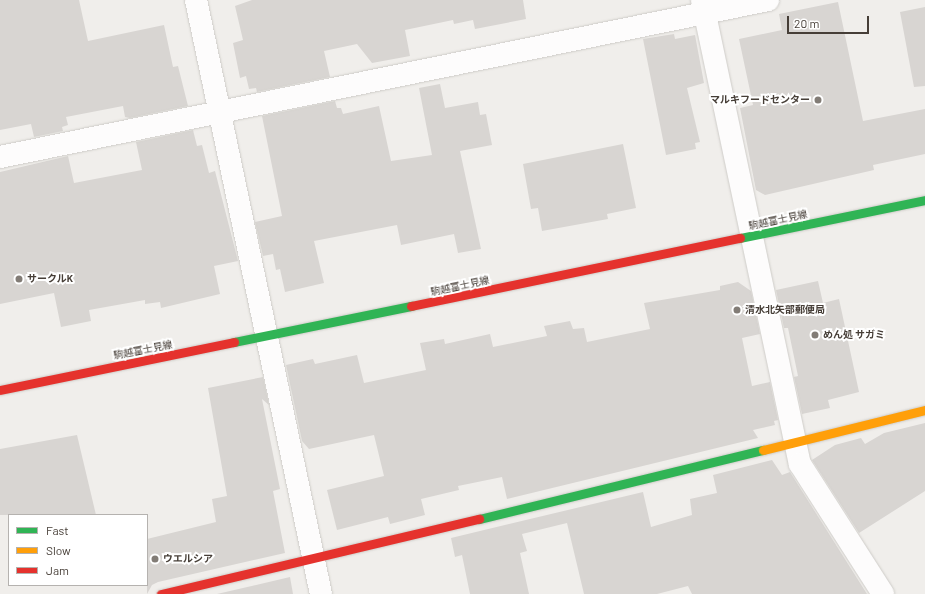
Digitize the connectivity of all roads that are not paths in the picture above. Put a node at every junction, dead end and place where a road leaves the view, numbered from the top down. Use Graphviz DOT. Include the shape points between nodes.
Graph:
graph roads {
  1 [pos="196,0"];
  2 [pos="768,0"];
  3 [pos="703,6"];
  4 [pos="221,114"];
  5 [pos="0,157"];
  6 [pos="925,200"];
  7 [pos="751,237"];
  8 [pos="269,336"];
  9 [pos="0,390"];
  10 [pos="925,410"];
  11 [pos="794,443"];
  12 [pos="314,559"];
  13 [pos="881,593"];
  14 [pos="161,594"];
  15 [pos="321,594"];
  1 -- 4 [label="street"];
  2 -- 3 [label="street"];
  3 -- 4 [label="street"];
  3 -- 7 [label="street"];
  4 -- 5 [label="street"];
  4 -- 8 [label="street"];
  6 -- 7 [label="main road, 駒越富士見線"];
  7 -- 8 [label="main road, 駒越富士見線"];
  7 -- 11 [label="street"];
  8 -- 9 [label="main road, 駒越富士見線"];
  8 -- 12 [label="street"];
  10 -- 11 [label="main road"];
  11 -- 12 [label="main road"];
  11 -- 13 [label="street" via="800,464"];
  12 -- 14 [label="main road"];
  12 -- 15 [label="street"];
}
